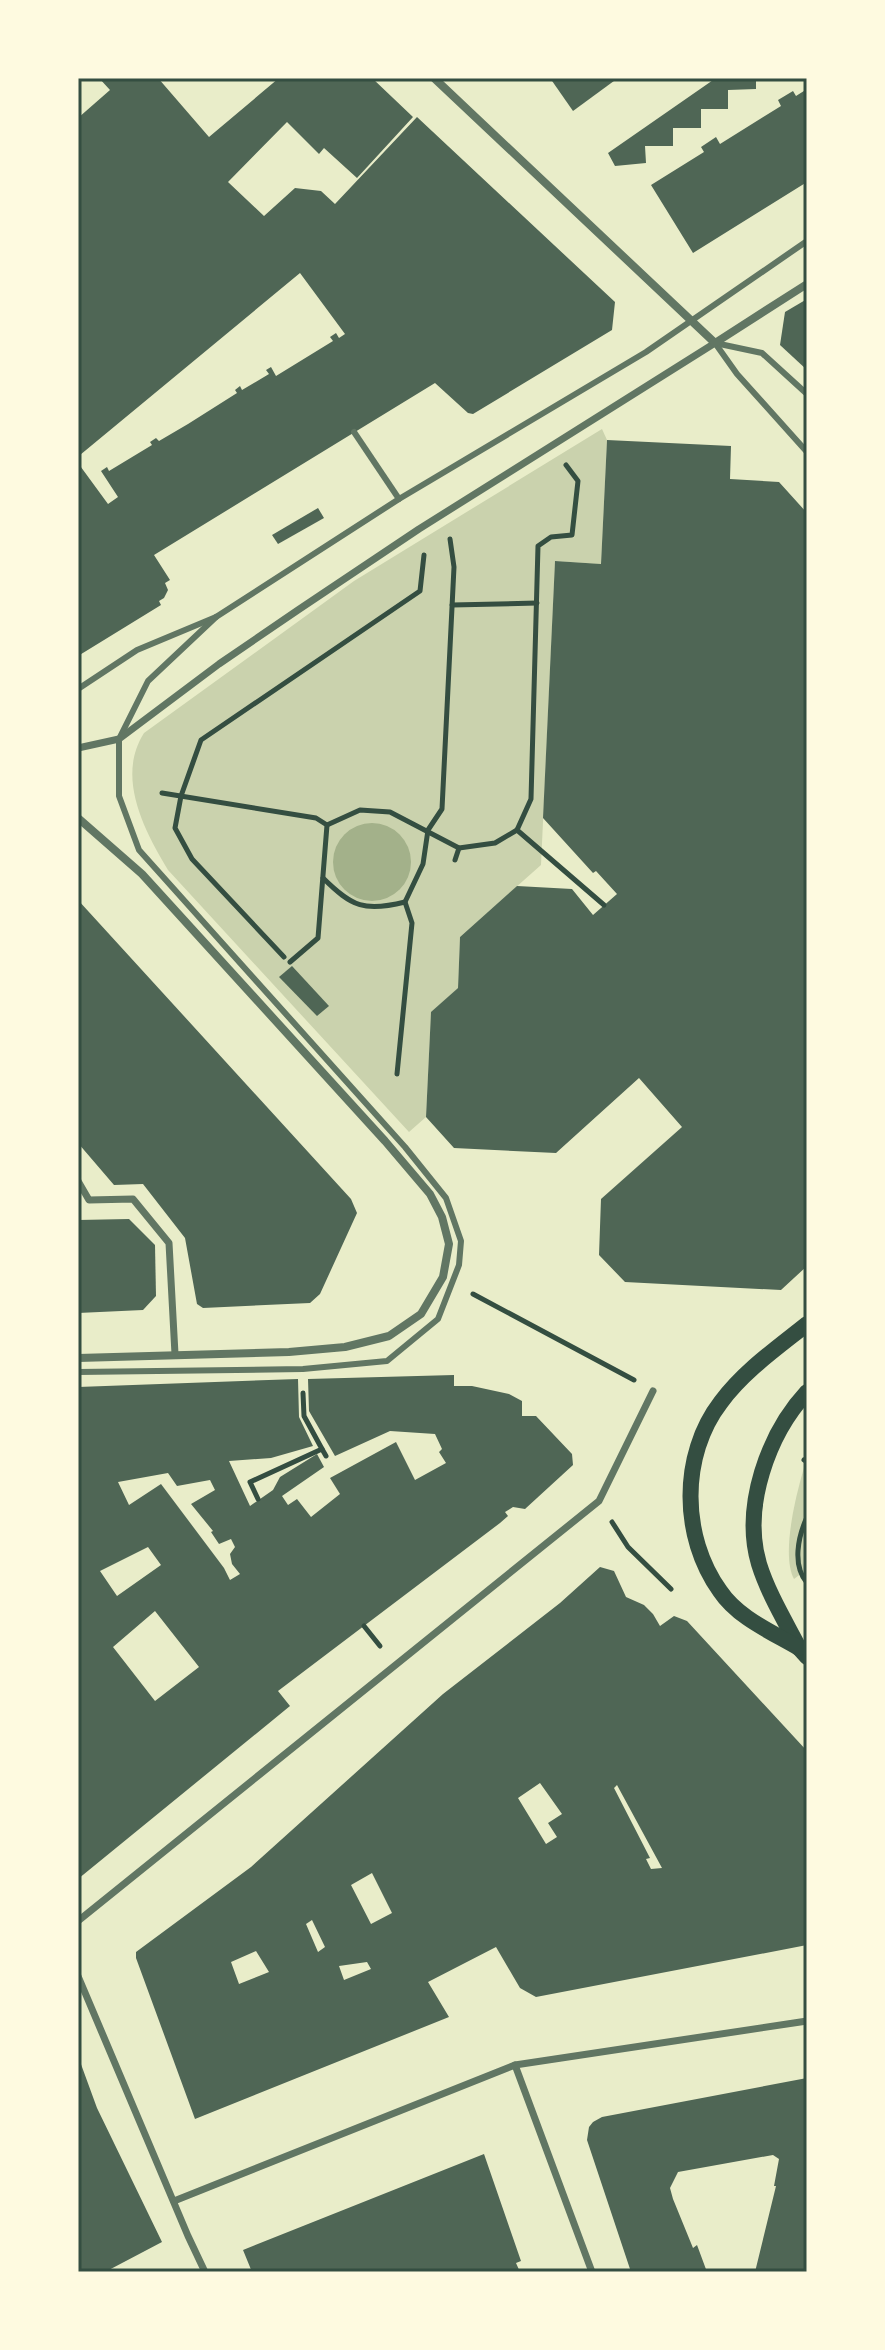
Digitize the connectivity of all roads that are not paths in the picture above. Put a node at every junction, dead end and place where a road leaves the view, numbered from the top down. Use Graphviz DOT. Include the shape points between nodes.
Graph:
graph roads {
  1 [pos="434,78"];
  2 [pos="807,241"];
  3 [pos="807,284"];
  4 [pos="690,321"];
  5 [pos="715,343"];
  6 [pos="807,394"];
  7 [pos="354,432"];
  8 [pos="807,452"];
  9 [pos="399,499"];
  10 [pos="216,617"];
  11 [pos="78,689"];
  12 [pos="119,739"];
  13 [pos="78,748"];
  14 [pos="78,818"];
  15 [pos="78,1181"];
  16 [pos="807,1324"];
  17 [pos="175,1354"];
  18 [pos="78,1358"];
  19 [pos="78,1372"];
  20 [pos="653,1391"];
  21 [pos="807,1392"];
  22 [pos="803,1652"];
  23 [pos="78,1921"];
  24 [pos="78,1976"];
  25 [pos="807,2021"];
  26 [pos="515,2065"];
  27 [pos="174,2201"];
  28 [pos="205,2272"];
  29 [pos="592,2272"];
  1 -- 4 [label="street"];
  2 -- 4 [label="lane"];
  3 -- 5 [label="street"];
  4 -- 5 [label="street"];
  4 -- 9 [label="lane"];
  5 -- 6 [label="lane" via="762,353"];
  5 -- 8 [label="lane"];
  5 -- 12 [label="street" via="383,553"];
  7 -- 9 [label="lane"];
  9 -- 10 [label="lane"];
  10 -- 11 [label="lane" via="137,650"];
  10 -- 12 [label="lane" via="148,681"];
  12 -- 13 [label="street"];
  12 -- 19 [label="lane" via="119,796 139,850 405,1147 446,1198 461,1241 454,1283 438,1319 387,1361 303,1369"];
  14 -- 17 [label="street" via="142,874 345,1096 430,1194 449,1244 443,1277 421,1314 389,1336 302,1351"];
  15 -- 17 [label="street" via="89,1200 133,1199 169,1243"];
  16 -- 22 [label="main road" via="720,1402 695,1455 690,1485 700,1555 720,1592 746,1617"];
  17 -- 18 [label="street"];
  20 -- 23 [label="street" via="599,1501"];
  21 -- 22 [label="main road" via="785,1422 765,1465 754,1529 759,1564"];
  24 -- 27 [label="street"];
  25 -- 26 [label="street"];
  26 -- 27 [label="street"];
  26 -- 29 [label="street"];
  27 -- 28 [label="street"];
}
